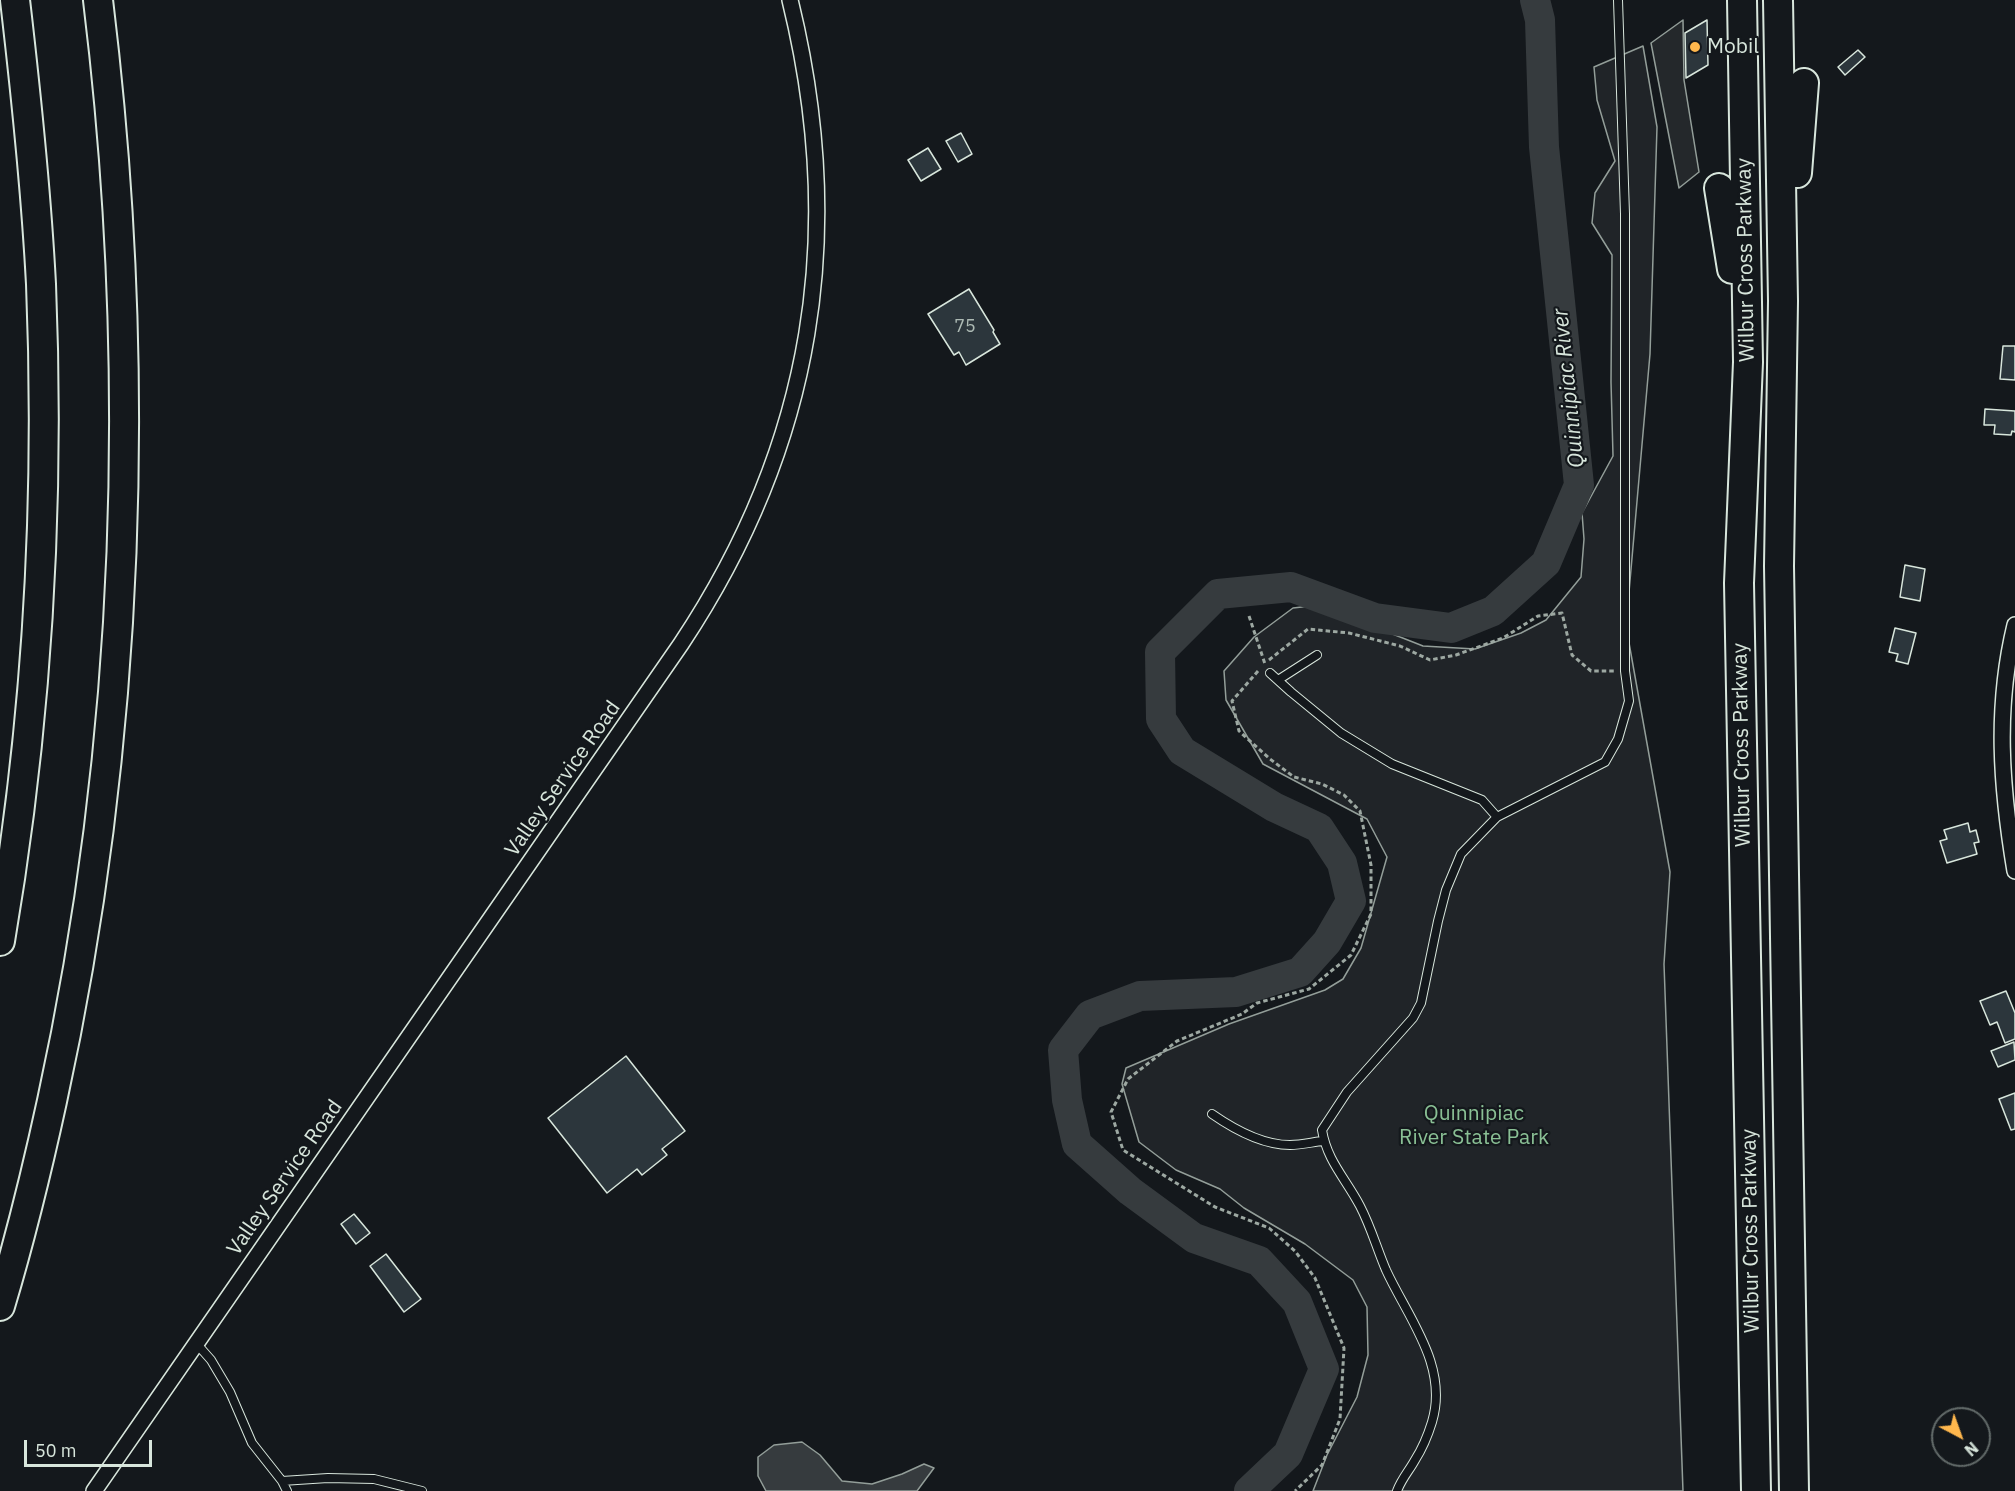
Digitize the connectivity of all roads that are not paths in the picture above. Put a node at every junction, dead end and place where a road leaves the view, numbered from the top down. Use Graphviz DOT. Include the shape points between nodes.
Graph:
graph roads {
  1 [pos="15,0"];
  2 [pos="98,0"];
  3 [pos="790,0"];
  4 [pos="1618,0"];
  5 [pos="1742,0"];
  6 [pos="1778,0"];
  7 [pos="1804,83"];
  8 [pos="1719,188"];
  9 [pos="1783,301"];
  10 [pos="1748,362"];
  11 [pos="2015,625"];
  12 [pos="1317,655"];
  13 [pos="1270,673"];
  14 [pos="1278,680"];
  15 [pos="1497,817"];
  16 [pos="2015,871"];
  17 [pos="0,941"];
  18 [pos="1212,1114"];
  19 [pos="1323,1141"];
  20 [pos="0,1306"];
  21 [pos="196,1343"];
  22 [pos="282,1481"];
  23 [pos="94,1491"];
  24 [pos="287,1491"];
  25 [pos="422,1491"];
  26 [pos="1397,1491"];
  27 [pos="1756,1491"];
  28 [pos="1794,1491"];
  1 -- 17 [label="highway" via="40,280 43,481 26,751"];
  2 -- 20 [label="highway" via="117,198 123,336 123,501 116,654 101,809 74,991 41,1149"];
  3 -- 21 [label="street, Valley Service Road" via="814,142 818,196 816,260 800,370 784,431 755,512 716,590 681,644"];
  4 -- 15 [label="lane" via="1625,214 1625,671 1629,701 1618,739 1605,762"];
  5 -- 10 [label="highway, Wilbur Cross Parkway"];
  6 -- 9 [label="highway, Wilbur Cross Parkway"];
  7 -- 9 [label="highway"];
  8 -- 10 [label="highway"];
  9 -- 28 [label="highway, Wilbur Cross Parkway" via="1779,566"];
  10 -- 27 [label="highway, Wilbur Cross Parkway" via="1739,583"];
  11 -- 16 [label="street" via="2001,714 2001,766"];
  12 -- 14 [label="lane"];
  13 -- 14 [label="lane"];
  14 -- 15 [label="lane" via="1334,728 1392,764 1482,800"];
  15 -- 19 [label="lane" via="1461,854 1446,890 1421,1003 1413,1018 1336,1107 1322,1130"];
  18 -- 19 [label="lane" via="1258,1139 1289,1145"];
  19 -- 26 [label="lane" via="1331,1162 1374,1233 1386,1269 1424,1342 1434,1374 1437,1394 1432,1422"];
  21 -- 22 [label="lane" via="230,1392 252,1443"];
  21 -- 23 [label="street, Valley Service Road"];
  22 -- 24 [label="lane"];
  22 -- 25 [label="lane" via="374,1479"];
}
